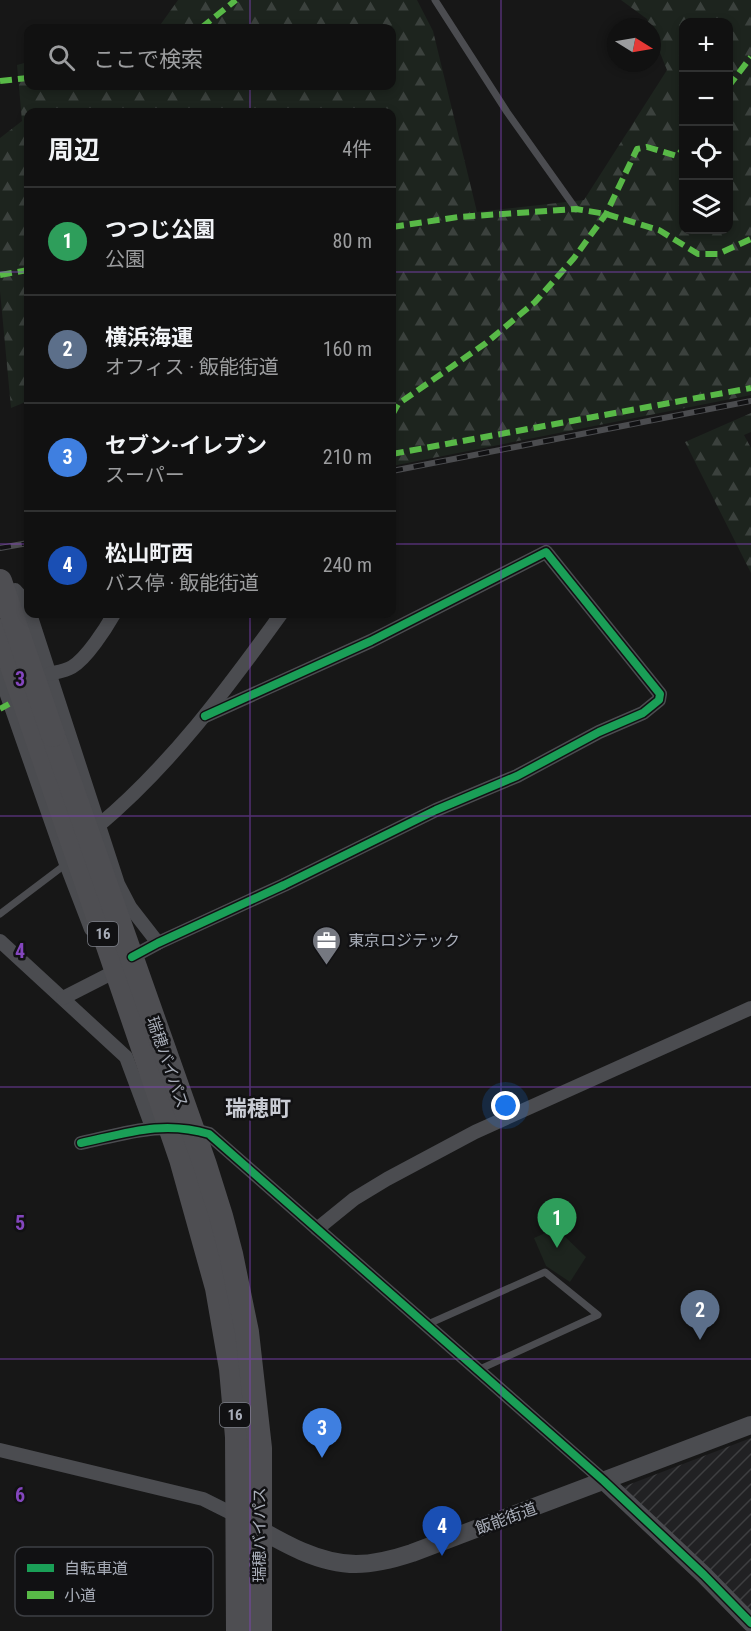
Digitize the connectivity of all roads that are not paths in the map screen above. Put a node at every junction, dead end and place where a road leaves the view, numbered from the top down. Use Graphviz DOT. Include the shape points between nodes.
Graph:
graph roads {
  1 [pos="435,0"];
  2 [pos="576,209"];
  3 [pos="0,581"];
  4 [pos="0,593"];
  5 [pos="24,600"];
  6 [pos="31,618"];
  7 [pos="112,618"];
  8 [pos="278,618"];
  9 [pos="0,631"];
  10 [pos="49,674"];
  11 [pos="0,675"];
  12 [pos="205,716"];
  13 [pos="46,737"];
  14 [pos="98,826"];
  15 [pos="66,864"];
  16 [pos="0,914"];
  17 [pos="0,941"];
  18 [pos="158,943"];
  19 [pos="132,957"];
  20 [pos="115,980"];
  21 [pos="63,998"];
  22 [pos="751,1008"];
  23 [pos="171,1128"];
  24 [pos="81,1143"];
  25 [pos="317,1229"];
  26 [pos="426,1325"];
  27 [pos="477,1370"];
  28 [pos="751,1425"];
  29 [pos="0,1450"];
  30 [pos="604,1481"];
  31 [pos="237,1516"];
  32 [pos="259,1529"];
  33 [pos="751,1623"];
  34 [pos="238,1631"];
  35 [pos="260,1631"];
  1 -- 2 [label="lane"];
  3 -- 13 [label="highway, 瑞穂バイパス / 16, bridge"];
  4 -- 5 [label="street" via="15,590"];
  6 -- 10 [label="street"];
  7 -- 10 [label="street" via="75,665"];
  8 -- 12 [label="street"];
  9 -- 13 [label="highway, 瑞穂バイパス / 16"];
  10 -- 14 [label="street"];
  11 -- 15 [label="street"];
  12 -- 14 [label="street" via="145,782"];
  12 -- 18 [label="street" via="371,641 546,552 660,694 659,700 643,713 517,776 436,810"];
  13 -- 19 [label="highway, 瑞穂バイパス / 16"];
  13 -- 20 [label="highway, 瑞穂バイパス / 16"];
  14 -- 18 [label="street" via="127,902"];
  15 -- 16 [label="lane"];
  15 -- 20 [label="street"];
  17 -- 21 [label="street"];
  18 -- 19 [label="street"];
  19 -- 23 [label="highway, 瑞穂バイパス / 16"];
  20 -- 21 [label="street"];
  20 -- 23 [label="highway, 瑞穂バイパス / 16"];
  21 -- 23 [label="street" via="126,1057"];
  22 -- 25 [label="street" via="475,1132 354,1199"];
  23 -- 24 [label="street"];
  23 -- 25 [label="street" via="209,1134"];
  23 -- 31 [label="highway, 瑞穂バイパス / 16" via="222,1316 235,1414"];
  23 -- 32 [label="highway, 瑞穂バイパス / 16" via="205,1165 231,1254 247,1332 260,1448"];
  25 -- 26 [label="street"];
  26 -- 27 [label="street"];
  26 -- 27 [label="lane" via="546,1272 598,1315"];
  27 -- 30 [label="street"];
  28 -- 30 [label="street, 飯能街道"];
  29 -- 31 [label="street" via="202,1499"];
  30 -- 32 [label="street, 飯能街道" via="412,1553 376,1562 346,1564 315,1557"];
  30 -- 33 [label="street"];
  31 -- 32 [label="street, 飯能街道"];
  31 -- 34 [label="highway, 瑞穂バイパス / 16"];
  32 -- 35 [label="highway, 瑞穂バイパス / 16"];
}
